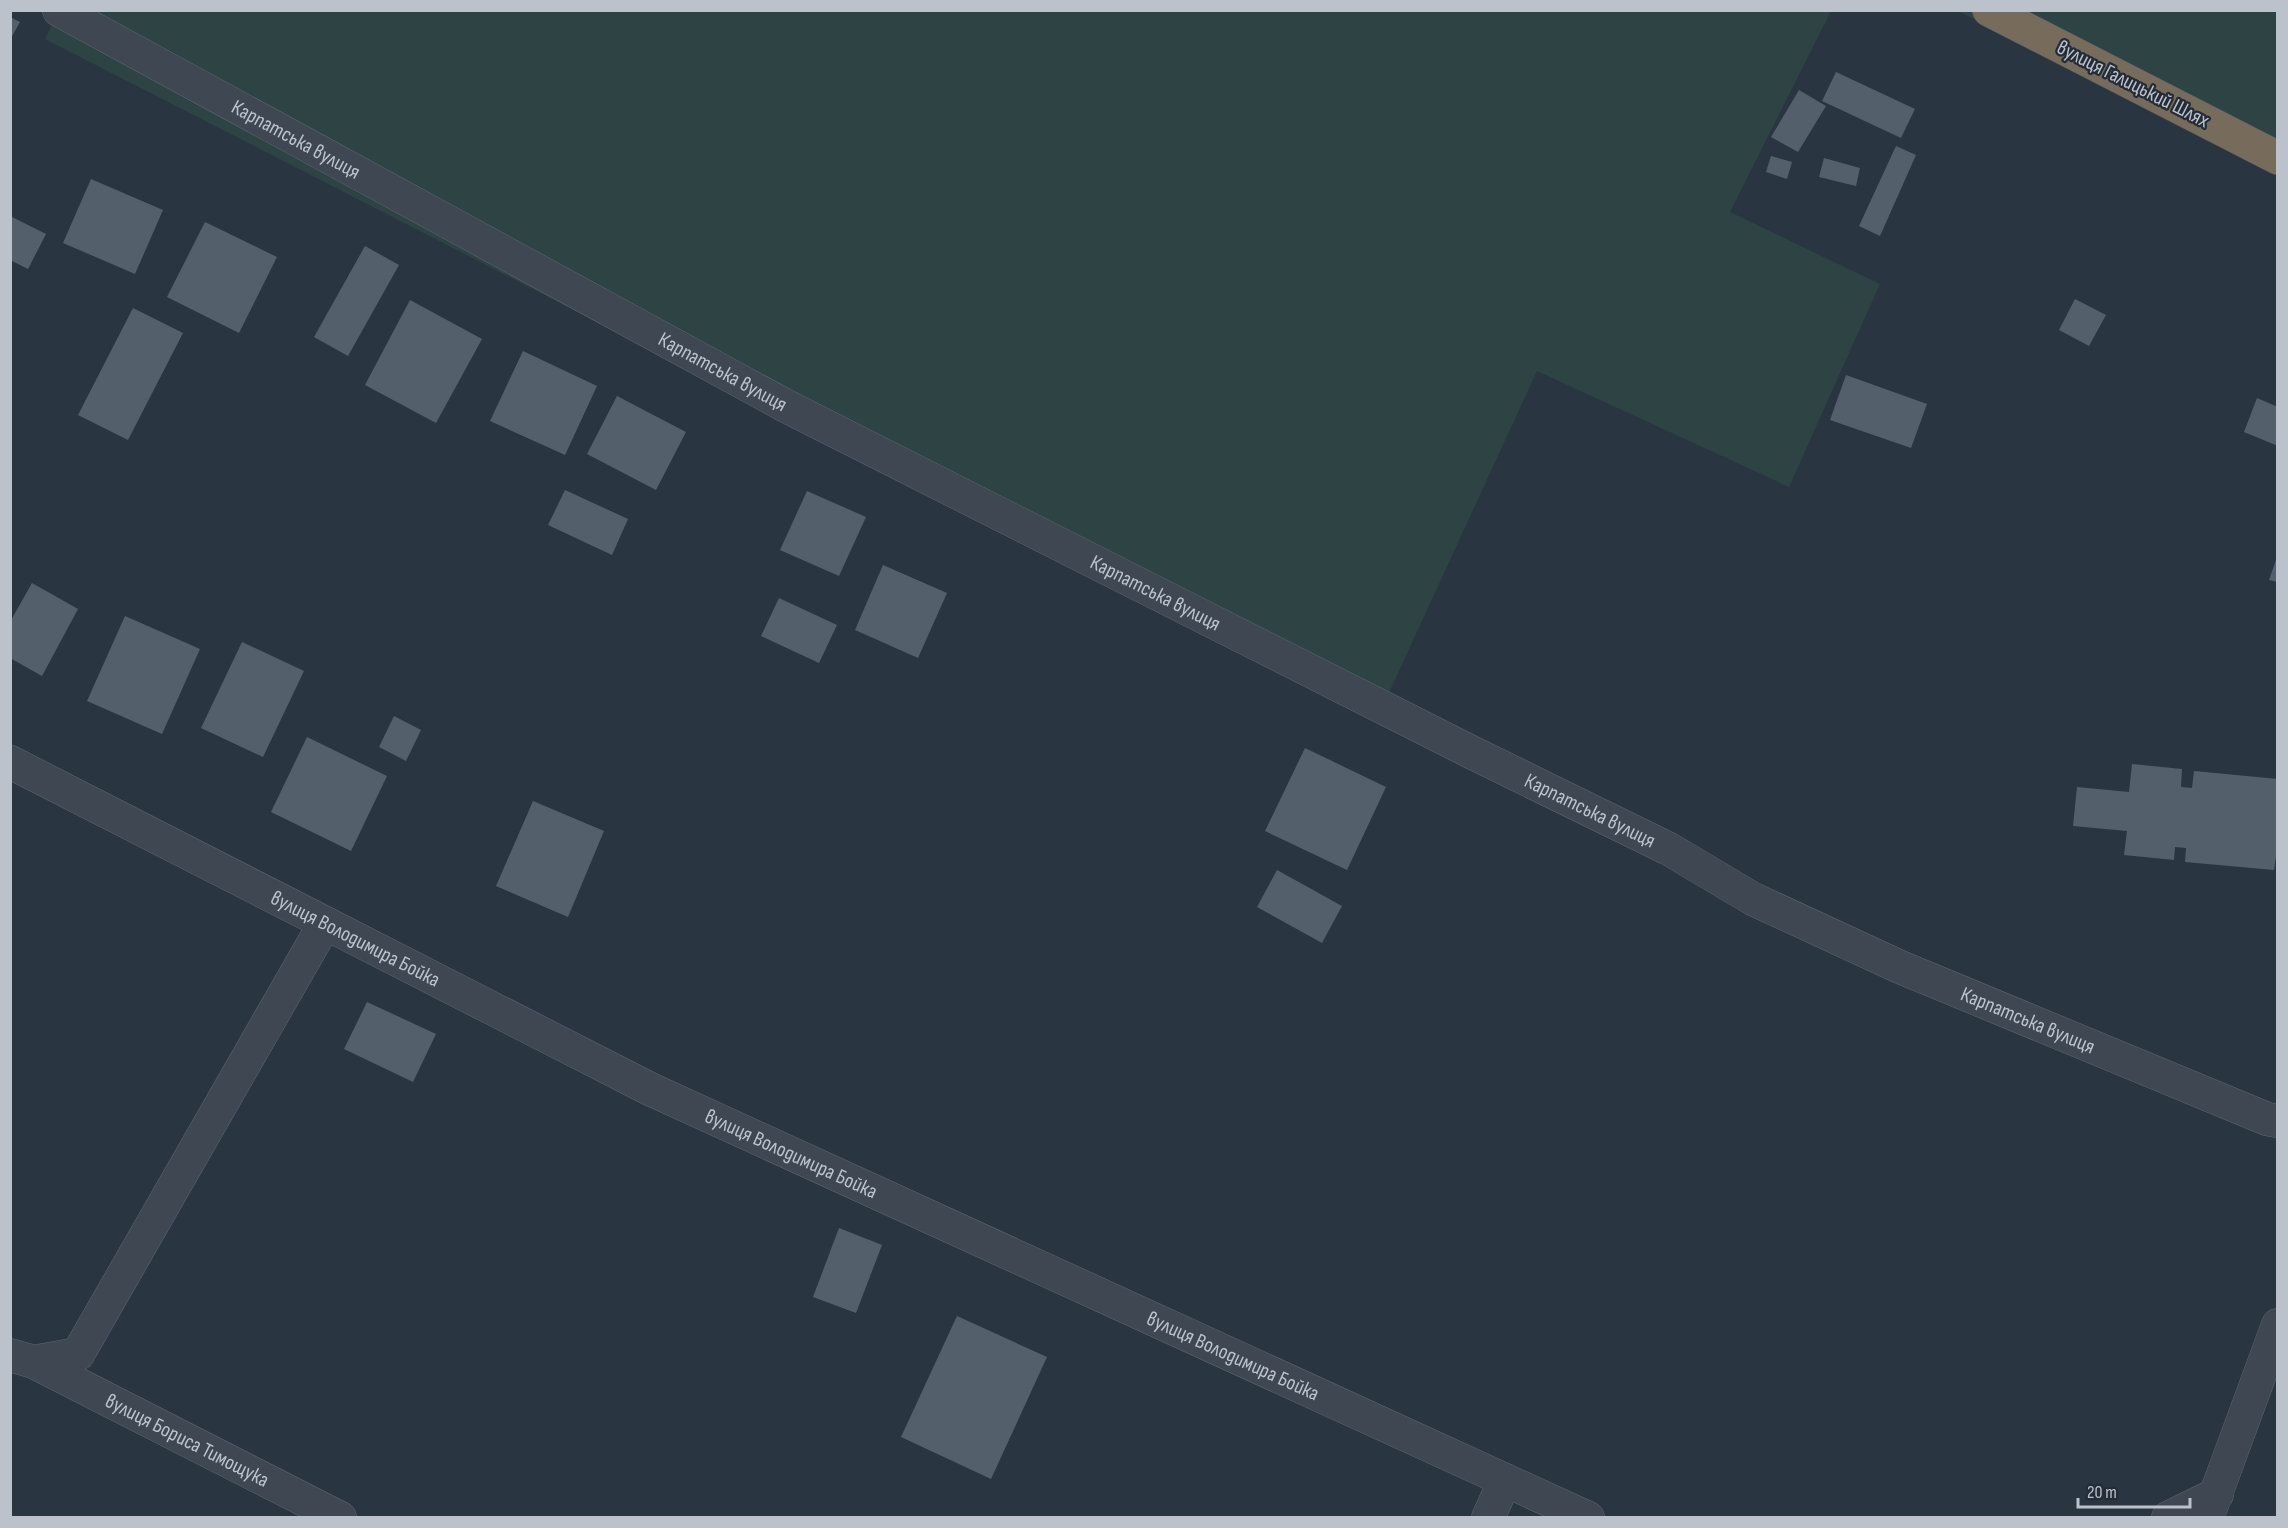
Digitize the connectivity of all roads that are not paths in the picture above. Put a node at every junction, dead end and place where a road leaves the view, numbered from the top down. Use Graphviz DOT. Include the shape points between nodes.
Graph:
graph roads {
  1 [pos="59,10"];
  2 [pos="1989,10"];
  3 [pos="2277,158"];
  4 [pos="10,762"];
  5 [pos="325,923"];
  6 [pos="2277,1121"];
  7 [pos="2277,1325"];
  8 [pos="22,1359"];
  9 [pos="1505,1480"];
  10 [pos="2212,1506"];
  11 [pos="340,1518"];
  12 [pos="1488,1518"];
  13 [pos="1588,1518"];
  14 [pos="2168,1518"];
  1 -- 6 [label="street, Карпатська вулиця" via="786,406 1669,849 1753,899 1911,971"];
  2 -- 3 [label="highway, вулиця Галицький Шлях"];
  4 -- 5 [label="street, вулиця Володимира Бойка"];
  5 -- 8 [label="street" via="78,1354"];
  5 -- 9 [label="street, вулиця Володимира Бойка" via="650,1089"];
  7 -- 10 [label="street"];
  8 -- 11 [label="street, вулиця Бориса Тимощука"];
  9 -- 12 [label="street"];
  9 -- 13 [label="street, вулиця Володимира Бойка"];
  10 -- 14 [label="street"];
}
